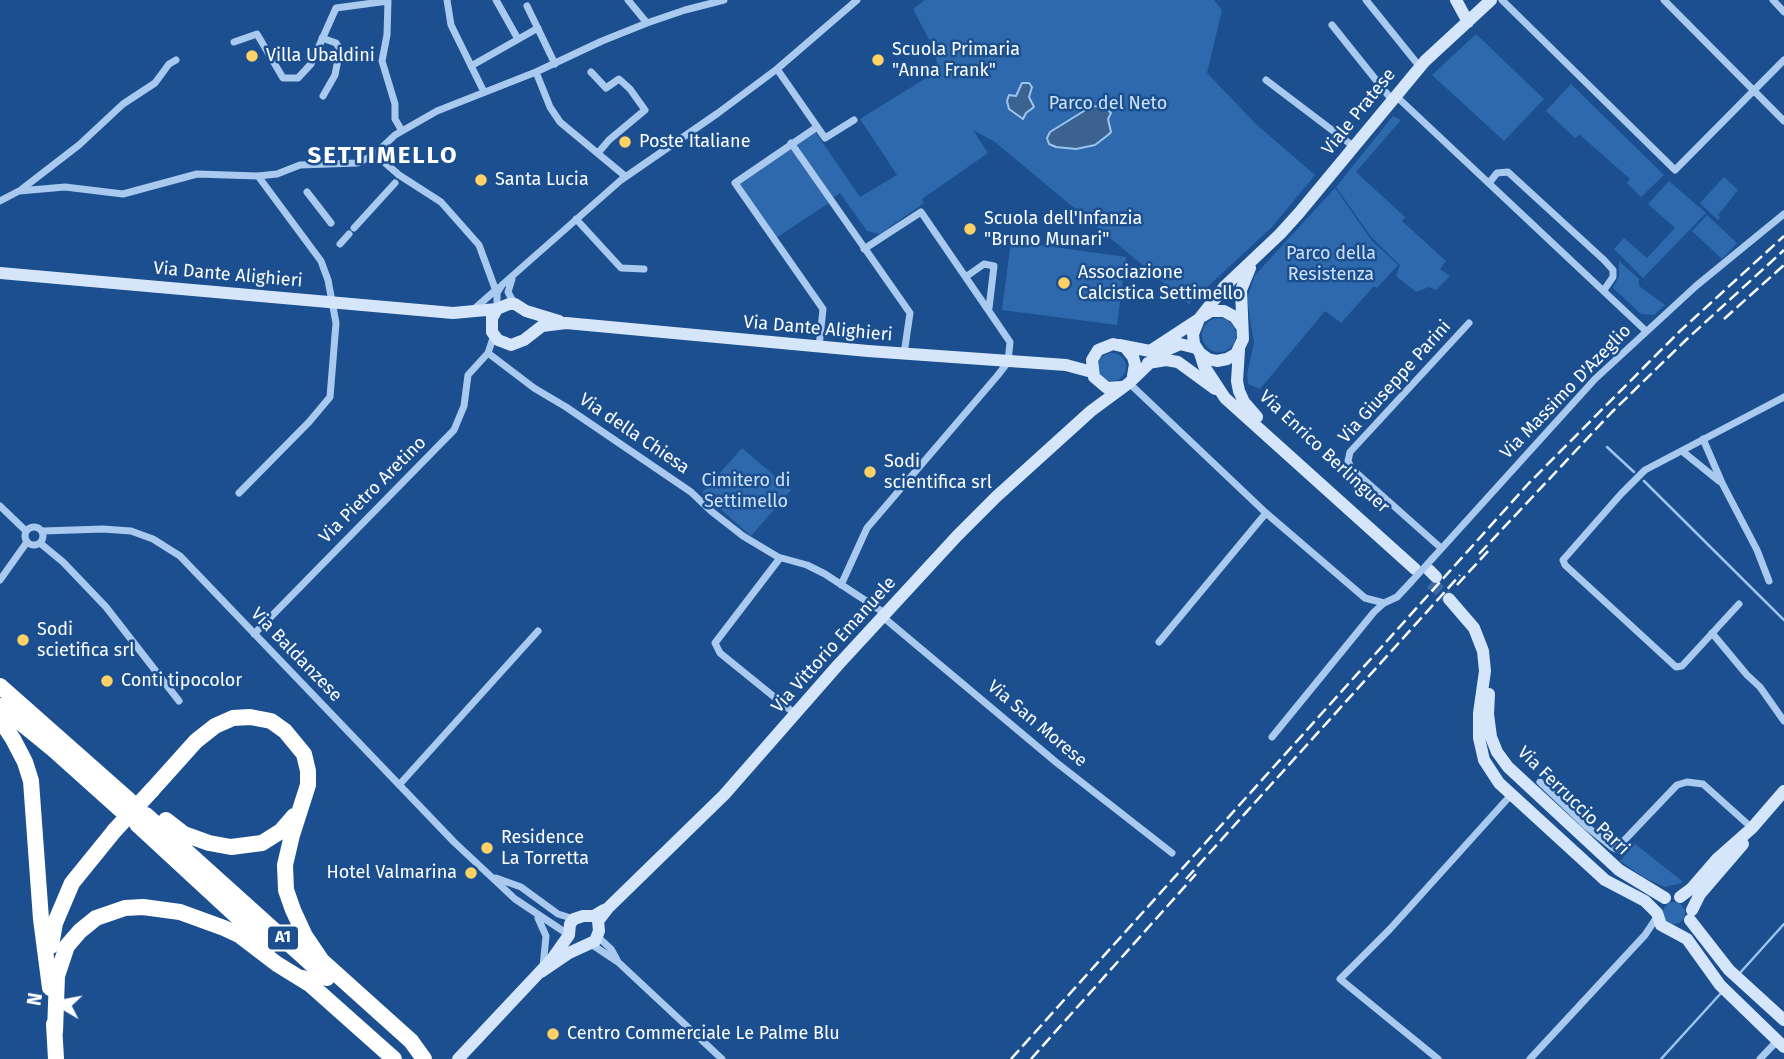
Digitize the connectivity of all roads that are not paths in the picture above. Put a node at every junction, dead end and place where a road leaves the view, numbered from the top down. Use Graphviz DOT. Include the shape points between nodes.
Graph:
graph roads {
  1 [pos="447,0"];
  2 [pos="496,0"];
  3 [pos="628,0"];
  4 [pos="724,0"];
  5 [pos="857,0"];
  6 [pos="1367,0"];
  7 [pos="1456,0"];
  8 [pos="1491,0"];
  9 [pos="1502,0"];
  10 [pos="1664,0"];
  11 [pos="1773,0"];
  12 [pos="708,2"];
  13 [pos="527,6"];
  14 [pos="1784,12"];
  15 [pos="1468,22"];
  16 [pos="647,23"];
  17 [pos="1332,25"];
  18 [pos="538,28"];
  19 [pos="322,38"];
  20 [pos="518,39"];
  21 [pos="234,42"];
  22 [pos="176,60"];
  23 [pos="1784,60"];
  24 [pos="555,64"];
  25 [pos="471,66"];
  26 [pos="1420,67"];
  27 [pos="777,69"];
  28 [pos="537,72"];
  29 [pos="591,72"];
  30 [pos="1266,80"];
  31 [pos="1754,90"];
  32 [pos="484,92"];
  33 [pos="323,96"];
  34 [pos="1393,97"];
  35 [pos="854,120"];
  36 [pos="1784,121"];
  37 [pos="817,127"];
  38 [pos="402,131"];
  39 [pos="791,143"];
  40 [pos="1353,146"];
  41 [pos="598,153"];
  42 [pos="375,154"];
  43 [pos="258,176"];
  44 [pos="625,176"];
  45 [pos="398,179"];
  46 [pos="1489,183"];
  47 [pos="19,191"];
  48 [pos="307,192"];
  49 [pos="0,201"];
  50 [pos="1784,214"];
  51 [pos="576,219"];
  52 [pos="331,226"];
  53 [pos="340,244"];
  54 [pos="864,249"];
  55 [pos="1261,253"];
  56 [pos="644,269"];
  57 [pos="519,270"];
  58 [pos="0,273"];
  59 [pos="967,276"];
  60 [pos="499,288"];
  61 [pos="1604,290"];
  62 [pos="333,302"];
  63 [pos="521,307"];
  64 [pos="989,308"];
  65 [pos="497,309"];
  66 [pos="471,311"];
  67 [pos="453,313"];
  68 [pos="1200,318"];
  69 [pos="566,323"];
  70 [pos="1469,323"];
  71 [pos="1242,327"];
  72 [pos="1646,331"];
  73 [pos="493,332"];
  74 [pos="528,335"];
  75 [pos="1119,345"];
  76 [pos="819,346"];
  77 [pos="1239,350"];
  78 [pos="1198,351"];
  79 [pos="488,353"];
  80 [pos="904,354"];
  81 [pos="1095,354"];
  82 [pos="1008,362"];
  83 [pos="1148,363"];
  84 [pos="1066,365"];
  85 [pos="1094,377"];
  86 [pos="1128,382"];
  87 [pos="1784,397"];
  88 [pos="1225,398"];
  89 [pos="1091,411"];
  90 [pos="1703,439"];
  91 [pos="1682,451"];
  92 [pos="1722,483"];
  93 [pos="239,493"];
  94 [pos="0,506"];
  95 [pos="1266,513"];
  96 [pos="26,531"];
  97 [pos="43,531"];
  98 [pos="27,542"];
  99 [pos="40,543"];
  100 [pos="1441,548"];
  101 [pos="780,558"];
  102 [pos="1425,572"];
  103 [pos="0,580"];
  104 [pos="1769,581"];
  105 [pos="841,584"];
  106 [pos="1384,603"];
  107 [pos="1739,604"];
  108 [pos="884,615"];
  109 [pos="538,631"];
  110 [pos="254,634"];
  111 [pos="1712,634"];
  112 [pos="1159,642"];
  113 [pos="0,686"];
  114 [pos="179,701"];
  115 [pos="0,706"];
  116 [pos="794,713"];
  117 [pos="0,719"];
  118 [pos="1784,721"];
  119 [pos="1272,737"];
  120 [pos="1534,784"];
  121 [pos="399,785"];
  122 [pos="1784,791"];
  123 [pos="1514,799"];
  124 [pos="302,805"];
  125 [pos="145,815"];
  126 [pos="1752,828"];
  127 [pos="1172,853"];
  128 [pos="492,877"];
  129 [pos="1680,897"];
  130 [pos="1665,898"];
  131 [pos="608,908"];
  132 [pos="534,912"];
  133 [pos="1657,915"];
  134 [pos="1691,915"];
  135 [pos="580,918"];
  136 [pos="1673,931"];
  137 [pos="569,935"];
  138 [pos="1645,935"];
  139 [pos="592,938"];
  140 [pos="541,972"];
  141 [pos="311,985"];
  142 [pos="50,987"];
  143 [pos="1784,1020"];
  144 [pos="55,1032"];
  145 [pos="1780,1044"];
  146 [pos="56,1059"];
  147 [pos="394,1059"];
  148 [pos="423,1059"];
  149 [pos="458,1059"];
  150 [pos="722,1059"];
  151 [pos="1438,1059"];
  152 [pos="1530,1059"];
  153 [pos="1760,1059"];
  1 -- 25 [label="street" via="451,26"];
  2 -- 20 [label="street"];
  3 -- 16 [label="street"];
  4 -- 12 [label="street"];
  5 -- 27 [label="street"];
  6 -- 26 [label="street"];
  7 -- 15 [label="main road"];
  8 -- 15 [label="main road, Viale Pratese"];
  9 -- 31 [label="street" via="1675,170"];
  10 -- 31 [label="street"];
  11 -- 14 [label="street"];
  12 -- 16 [label="street"];
  13 -- 18 [label="street"];
  15 -- 26 [label="main road, Viale Pratese"];
  16 -- 24 [label="street"];
  17 -- 34 [label="street"];
  18 -- 20 [label="street"];
  18 -- 24 [label="street"];
  19 -- 21 [label="street" via="304,74 292,79 283,78 257,34"];
  19 -- 33 [label="street" via="340,48 335,75"];
  19 -- 38 [label="street" via="336,8 388,1 382,61"];
  20 -- 25 [label="street"];
  22 -- 47 [label="street" via="155,83"];
  23 -- 31 [label="street"];
  24 -- 28 [label="street"];
  25 -- 32 [label="street"];
  26 -- 34 [label="main road, Viale Pratese"];
  27 -- 37 [label="street"];
  27 -- 44 [label="street"];
  28 -- 32 [label="street"];
  28 -- 41 [label="street" via="560,122"];
  29 -- 41 [label="street" via="606,88 619,79 645,110"];
  30 -- 40 [label="street"];
  31 -- 36 [label="street"];
  32 -- 38 [label="street"];
  34 -- 40 [label="main road, Viale Pratese"];
  34 -- 46 [label="street"];
  35 -- 37 [label="street" via="827,139"];
  37 -- 39 [label="street"];
  38 -- 42 [label="street"];
  39 -- 54 [label="street"];
  39 -- 76 [label="street" via="735,183 823,309"];
  40 -- 55 [label="main road, Viale Pratese"];
  41 -- 44 [label="street"];
  42 -- 43 [label="street" via="358,163 300,164"];
  42 -- 45 [label="street"];
  43 -- 47 [label="street" via="197,174 123,194 65,187"];
  43 -- 62 [label="street" via="321,261"];
  44 -- 51 [label="street"];
  45 -- 53 [label="street"];
  45 -- 60 [label="street" via="441,202 479,245"];
  46 -- 61 [label="street"];
  46 -- 61 [label="street" via="1497,173 1508,172 1604,260 1613,277"];
  47 -- 49 [label="street"];
  48 -- 52 [label="street"];
  50 -- 72 [label="street, Via Massimo D'Azeglio"];
  51 -- 56 [label="street" via="621,268"];
  51 -- 57 [label="street"];
  54 -- 59 [label="street" via="920,211"];
  54 -- 80 [label="street" via="910,313"];
  55 -- 68 [label="main road, Viale Pratese" via="1225,286"];
  55 -- 71 [label="main road, Viale Pratese" via="1241,290"];
  57 -- 60 [label="street"];
  57 -- 63 [label="street" via="509,295"];
  58 -- 62 [label="main road, Via Dante Alighieri"];
  59 -- 64 [label="street"];
  59 -- 64 [label="street" via="984,264 994,266"];
  60 -- 65 [label="street"];
  60 -- 66 [label="street"];
  61 -- 72 [label="street"];
  62 -- 67 [label="main road, Via Dante Alighieri"];
  62 -- 93 [label="street" via="337,323 330,397"];
  63 -- 65 [label="main road, Via Dante Alighieri"];
  63 -- 69 [label="main road, Via Dante Alighieri"];
  63 -- 74 [label="main road" via="531,323"];
  64 -- 82 [label="street" via="1010,338"];
  65 -- 66 [label="main road, Via Dante Alighieri"];
  65 -- 73 [label="main road"];
  66 -- 67 [label="main road, Via Dante Alighieri"];
  67 -- 73 [label="main road, Via Dante Alighieri" via="480,320"];
  68 -- 71 [label="main road" via="1224,311"];
  68 -- 75 [label="main road, Viale Pratese" via="1150,351"];
  68 -- 78 [label="main road" via="1193,334"];
  69 -- 74 [label="main road, Via Dante Alighieri" via="542,326"];
  69 -- 76 [label="main road, Via Dante Alighieri"];
  70 -- 100 [label="street, Via Giuseppe Parini" via="1350,452 1348,461"];
  71 -- 77 [label="main road, Viale Pratese"];
  72 -- 100 [label="street, Via Massimo D'Azeglio" via="1595,379"];
  73 -- 74 [label="main road, Via Dante Alighieri" via="498,340 511,345"];
  73 -- 79 [label="street"];
  75 -- 81 [label="main road" via="1103,347"];
  75 -- 86 [label="main road" via="1130,352 1135,363"];
  76 -- 80 [label="main road, Via Dante Alighieri"];
  77 -- 78 [label="main road" via="1217,361"];
  77 -- 102 [label="main road, Via Enrico Berlinguer" via="1237,381 1248,408"];
  78 -- 83 [label="main road" via="1175,344"];
  78 -- 88 [label="main road, Via Enrico Berlinguer"];
  79 -- 101 [label="street, Via della Chiesa"];
  79 -- 110 [label="street, Via Pietro Aretino" via="468,375 464,406 454,430"];
  80 -- 82 [label="main road, Via Dante Alighieri"];
  81 -- 84 [label="main road, Via Dante Alighieri"];
  81 -- 85 [label="main road"];
  82 -- 84 [label="main road, Via Dante Alighieri"];
  82 -- 105 [label="street" via="867,528"];
  83 -- 86 [label="main road"];
  83 -- 88 [label="main road, Via Enrico Berlinguer" via="1166,360 1185,365"];
  84 -- 85 [label="main road, Via Dante Alighieri"];
  85 -- 86 [label="main road" via="1107,388"];
  85 -- 89 [label="main road" via="1096,399"];
  86 -- 89 [label="main road, Via Vittorio Emanuele"];
  86 -- 95 [label="street"];
  87 -- 90 [label="street"];
  88 -- 102 [label="main road, Via Enrico Berlinguer"];
  89 -- 108 [label="main road, Via Vittorio Emanuele" via="987,507"];
  90 -- 91 [label="street"];
  90 -- 92 [label="street"];
  91 -- 92 [label="street"];
  91 -- 111 [label="street" via="1645,470 1631,483 1564,563 1676,667"];
  92 -- 104 [label="street"];
  94 -- 96 [label="street"];
  95 -- 106 [label="street" via="1365,598"];
  95 -- 112 [label="street"];
  96 -- 97 [label="street, Via Baldanzese" via="35,527"];
  96 -- 98 [label="street"];
  97 -- 99 [label="street"];
  97 -- 110 [label="street, Via Baldanzese" via="115,529 153,539 183,560"];
  98 -- 99 [label="street"];
  98 -- 103 [label="street"];
  99 -- 114 [label="street" via="106,607"];
  100 -- 102 [label="street, Via Massimo D'Azeglio"];
  101 -- 105 [label="street, Via della Chiesa" via="807,565"];
  101 -- 116 [label="street" via="715,646"];
  102 -- 106 [label="street, Via Massimo D'Azeglio"];
  105 -- 108 [label="street, Via della Chiesa"];
  106 -- 119 [label="street, Via Massimo D'Azeglio"];
  107 -- 111 [label="street"];
  108 -- 116 [label="main road, Via Vittorio Emanuele"];
  108 -- 127 [label="street, Via San Morese" via="1056,763"];
  109 -- 121 [label="street"];
  110 -- 121 [label="street, Via Baldanzese"];
  111 -- 118 [label="street"];
  113 -- 115 [label="highway" via="128,802"];
  116 -- 131 [label="main road, Via Vittorio Emanuele" via="707,813"];
  117 -- 142 [label="highway" via="31,782"];
  120 -- 123 [label="main road" via="1523,785"];
  120 -- 123 [label="main road, Via Ferruccio Parri" via="1504,762 1491,737 1490,645 1478,618 1452,596 1481,643 1485,670 1478,719 1480,744 1490,771"];
  120 -- 126 [label="street" via="1616,849 1677,785 1687,782 1703,784"];
  120 -- 130 [label="main road, Via Ferruccio Parri" via="1619,870"];
  121 -- 128 [label="street, Via Baldanzese"];
  122 -- 126 [label="main road"];
  123 -- 133 [label="main road, Via Ferruccio Parri" via="1605,880 1642,899"];
  123 -- 151 [label="street" via="1340,979"];
  124 -- 125 [label="highway" via="281,831 266,841 231,847 209,844"];
  124 -- 142 [label="highway, bridge" via="308,771 304,754 285,731 271,721 250,717 215,726 196,741 72,883 52,937"];
  124 -- 148 [label="highway" via="285,865 286,890 305,936 322,961 411,1041"];
  125 -- 141 [label="highway, A1"];
  125 -- 148 [label="highway, A1"];
  126 -- 129 [label="main road"];
  126 -- 134 [label="main road" via="1742,847 1700,894"];
  128 -- 132 [label="street, Via Baldanzese"];
  128 -- 135 [label="street, Via Baldanzese" via="521,887 558,914"];
  129 -- 130 [label="main road"];
  129 -- 134 [label="main road" via="1689,904"];
  130 -- 133 [label="main road"];
  131 -- 135 [label="main road, Via Vittorio Emanuele"];
  131 -- 139 [label="main road, Via Vittorio Emanuele"];
  132 -- 137 [label="street, Via Baldanzese"];
  132 -- 140 [label="street" via="546,936"];
  133 -- 136 [label="main road, Via Ferruccio Parri" via="1661,925"];
  133 -- 138 [label="street"];
  134 -- 136 [label="main road" via="1686,926"];
  134 -- 143 [label="main road" via="1729,970"];
  135 -- 137 [label="main road, Via Vittorio Emanuele" via="570,924"];
  135 -- 139 [label="main road"];
  136 -- 138 [label="street"];
  136 -- 145 [label="main road, Via Ferruccio Parri" via="1694,946 1720,985"];
  137 -- 139 [label="main road" via="574,943"];
  137 -- 140 [label="main road, Via Vittorio Emanuele"];
  138 -- 152 [label="street"];
  139 -- 140 [label="main road, Via Vittorio Emanuele"];
  139 -- 150 [label="street"];
  140 -- 149 [label="main road, Via Vittorio Emanuele"];
  141 -- 144 [label="highway" via="225,928 180,912 125,908 96,918 67,946 57,976"];
  141 -- 147 [label="highway, A1"];
  142 -- 144 [label="highway"];
  144 -- 146 [label="highway"];
  145 -- 153 [label="street"];
}
